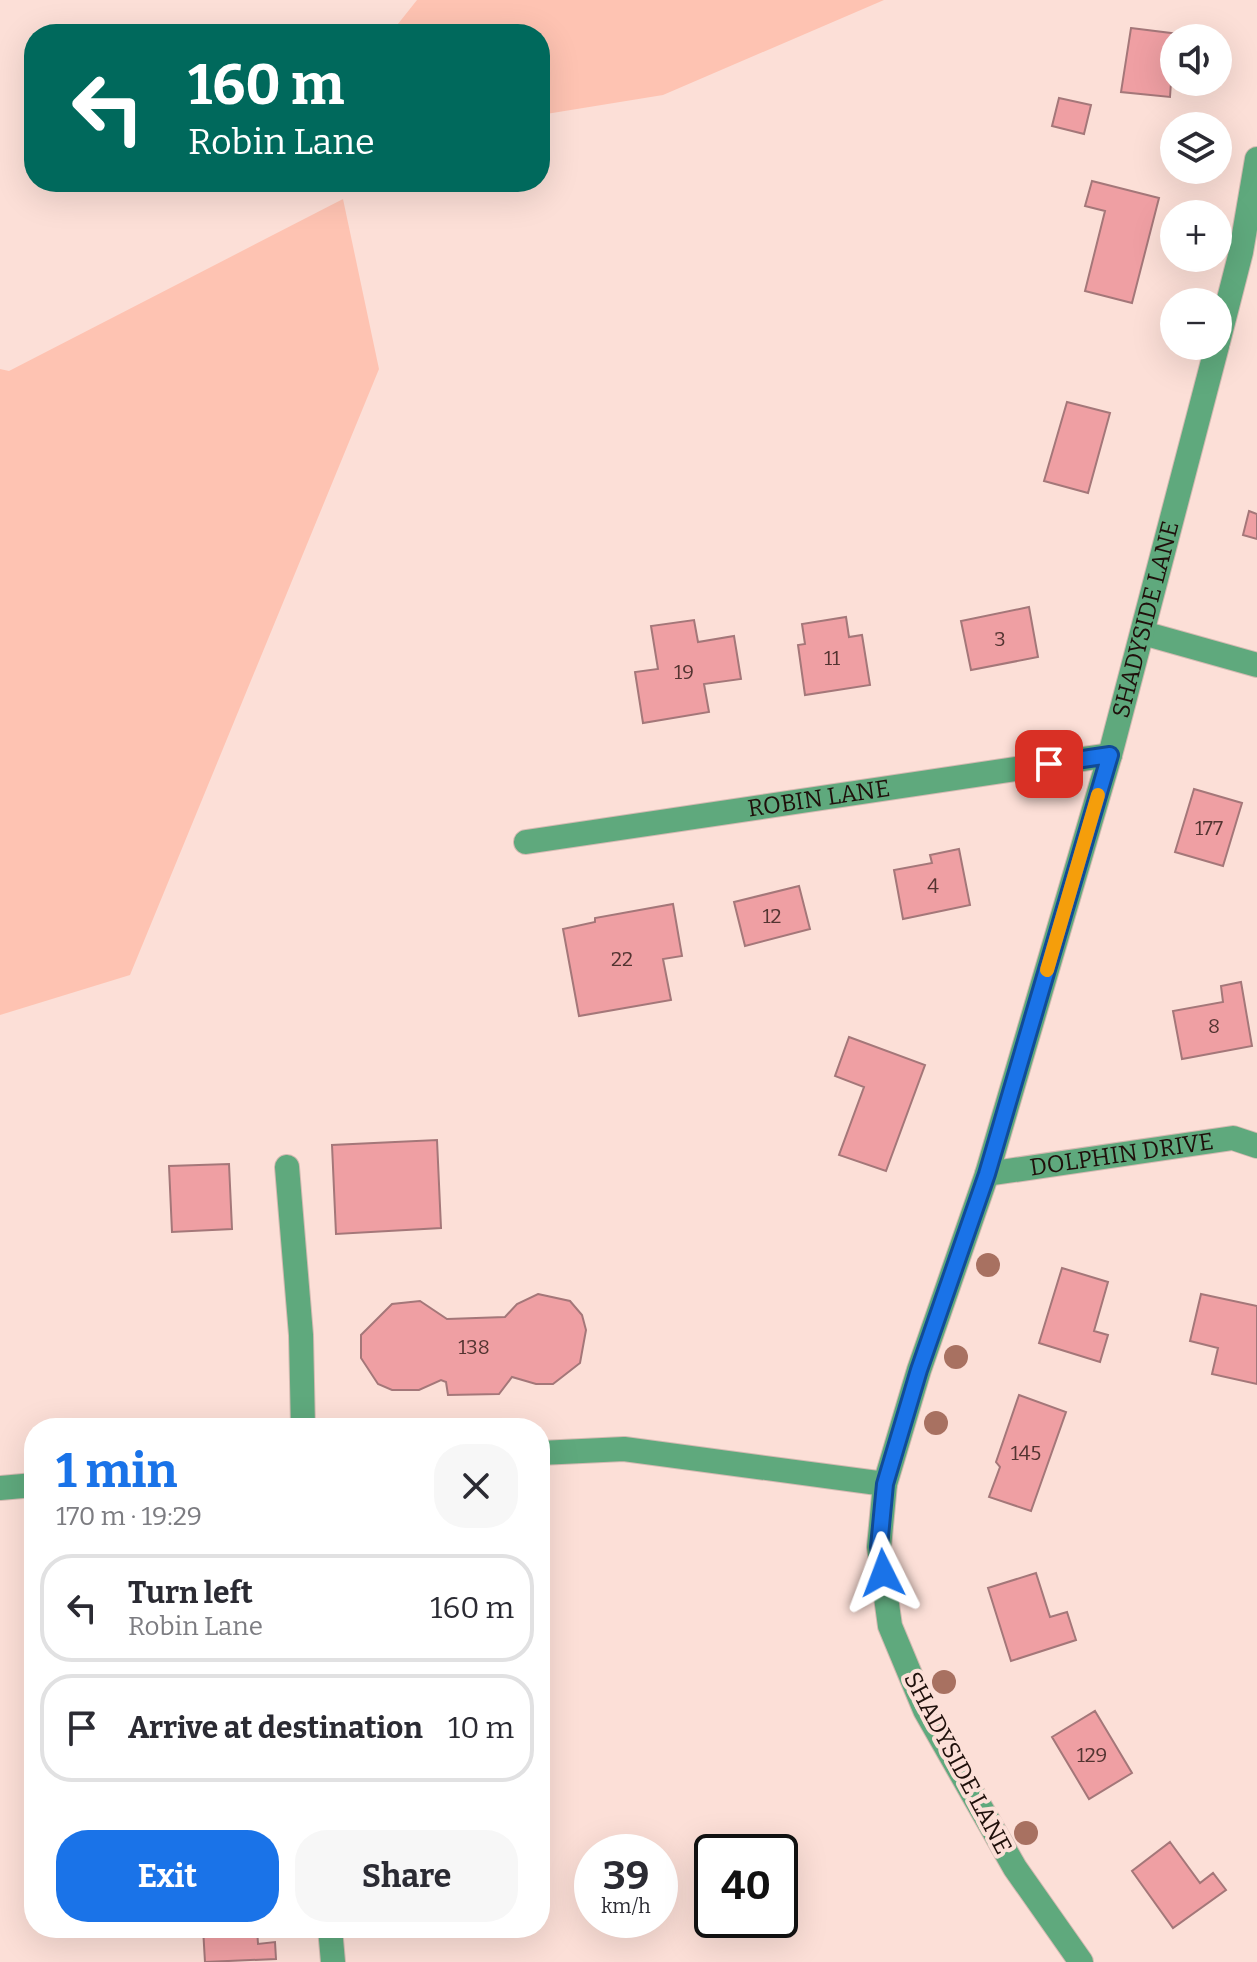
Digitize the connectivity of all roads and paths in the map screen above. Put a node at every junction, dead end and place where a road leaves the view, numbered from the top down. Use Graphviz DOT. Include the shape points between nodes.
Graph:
graph roads {
  1 [pos="1257,159"];
  2 [pos="1232,288"];
  3 [pos="1214,360"];
  4 [pos="1143,633"];
  5 [pos="1257,665"];
  6 [pos="1110,755"];
  7 [pos="526,842"];
  8 [pos="1257,1146"];
  9 [pos="287,1167"];
  10 [pos="987,1174"];
  11 [pos="303,1418"];
  12 [pos="550,1453"];
  13 [pos="885,1484"];
  14 [pos="24,1486"];
  15 [pos="0,1488"];
  16 [pos="331,1938"];
  17 [pos="333,1962"];
  18 [pos="1081,1962"];
  1 -- 2 [label="street, SHADYSIDE LANE"];
  3 -- 4 [label="street, SHADYSIDE LANE"];
  4 -- 5 [label="street"];
  4 -- 6 [label="street, SHADYSIDE LANE"];
  6 -- 7 [label="street, ROBIN LANE"];
  6 -- 10 [label="street, SHADYSIDE LANE"];
  8 -- 10 [label="street, DOLPHIN DRIVE" via="1233,1138"];
  9 -- 11 [label="street"];
  10 -- 13 [label="street, SHADYSIDE LANE"];
  12 -- 13 [label="street" via="624,1449"];
  13 -- 18 [label="street, SHADYSIDE LANE" via="879,1547 890,1626 925,1710 967,1788"];
  14 -- 15 [label="street"];
  16 -- 17 [label="street"];
}
